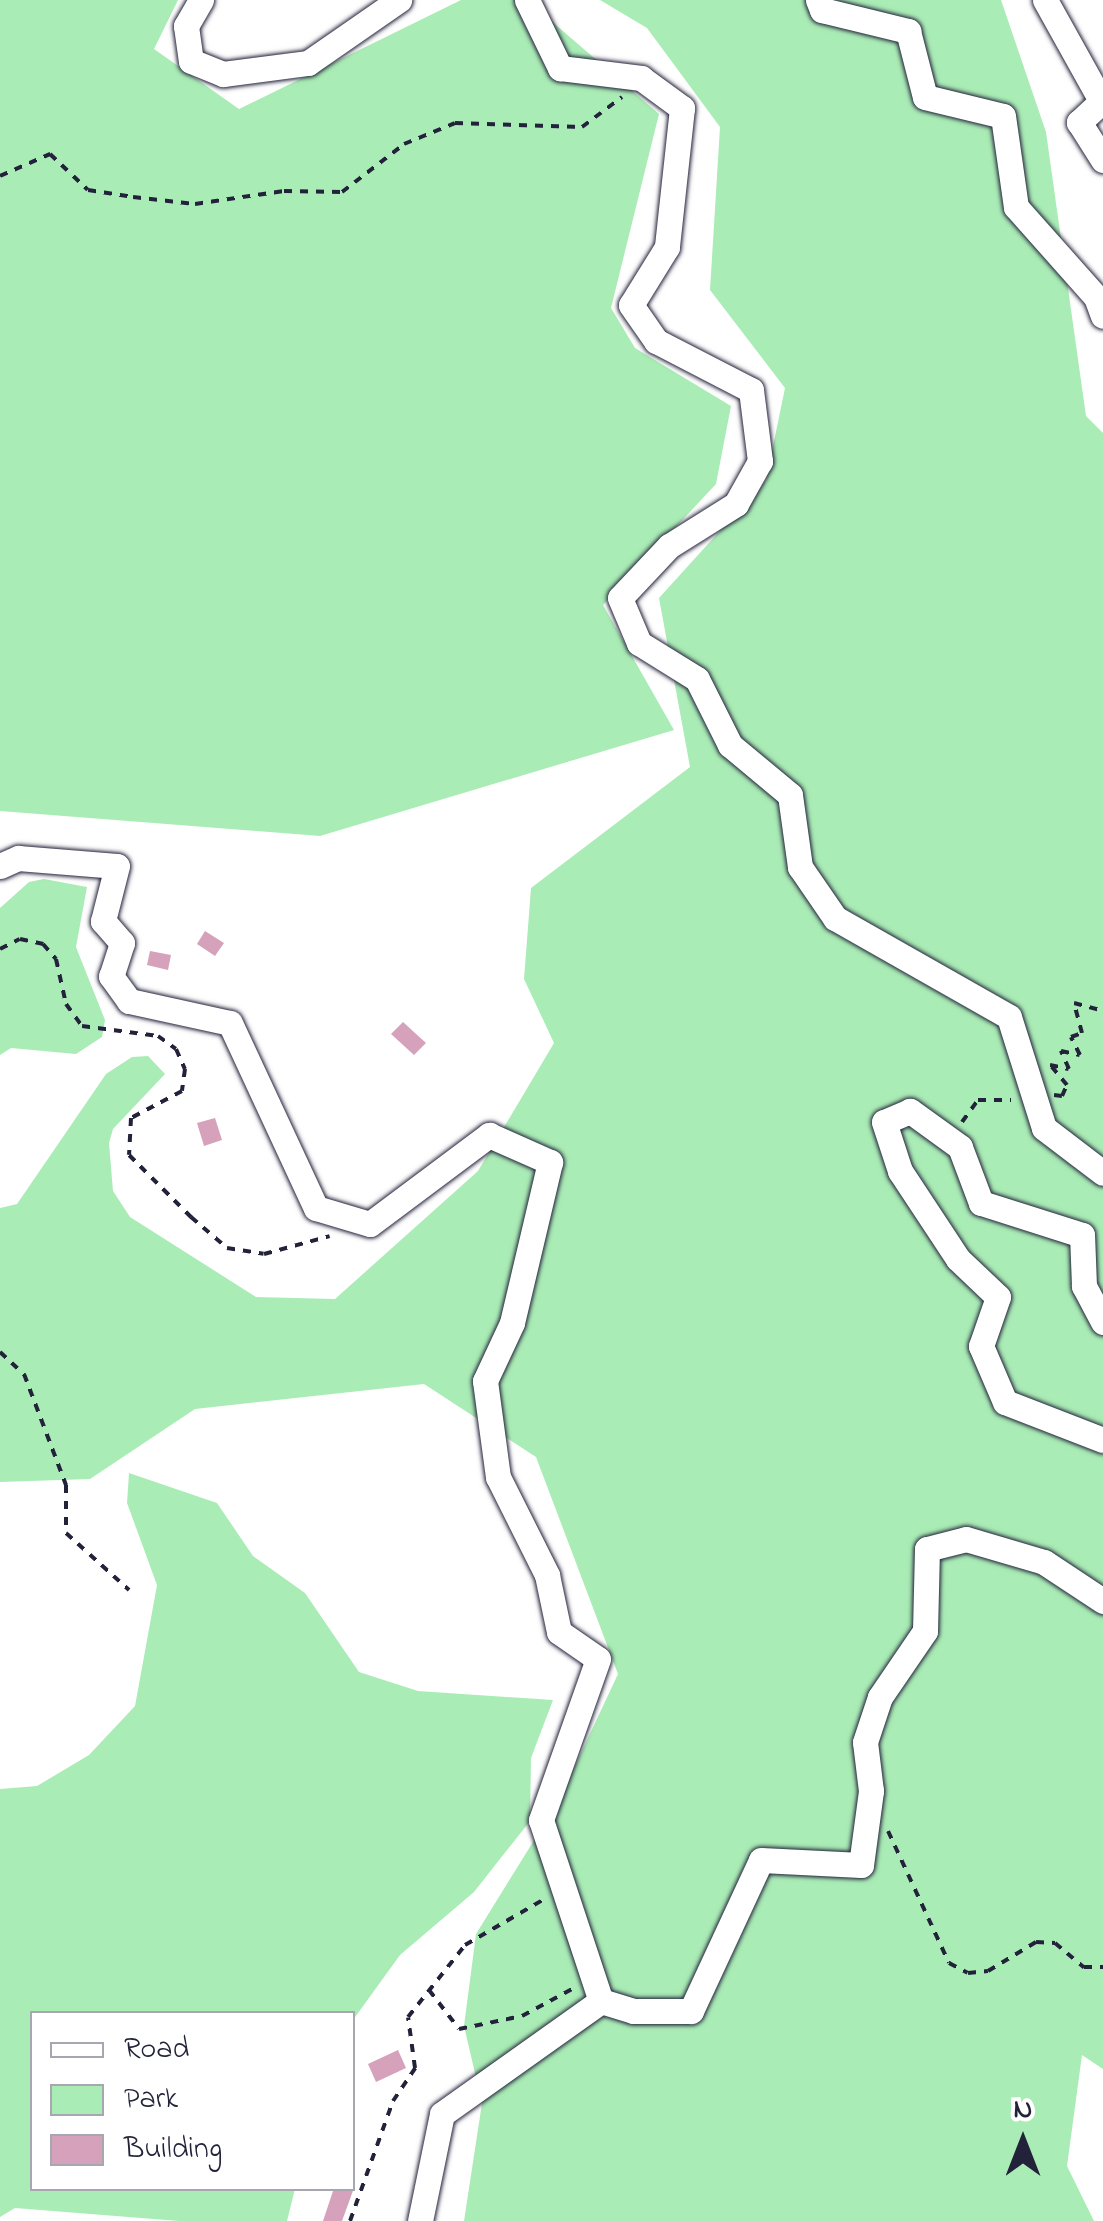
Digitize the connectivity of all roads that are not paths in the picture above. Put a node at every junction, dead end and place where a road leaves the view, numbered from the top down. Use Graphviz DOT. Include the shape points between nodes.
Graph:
graph roads {
  1 [pos="201,0"];
  2 [pos="399,0"];
  3 [pos="527,0"];
  4 [pos="818,0"];
  5 [pos="1045,0"];
  6 [pos="1102,99"];
  7 [pos="1103,160"];
  8 [pos="1103,316"];
  9 [pos="0,866"];
  10 [pos="1103,1173"];
  11 [pos="1103,1322"];
  12 [pos="1103,1440"];
  13 [pos="1103,1601"];
  14 [pos="601,2001"];
  15 [pos="420,2221"];
  1 -- 2 [label="street" via="186,26 191,61 223,74 308,63"];
  3 -- 10 [label="street" via="560,68 642,78 682,108 667,247 631,305 656,341 751,390 760,461 736,504 670,546 620,598 639,642 697,679 730,745 790,794 800,867 835,918 1009,1017 1044,1128"];
  4 -- 8 [label="street" via="822,10 908,31 925,97 1002,116 1016,207 1096,297"];
  5 -- 6 [label="street"];
  6 -- 7 [label="street" via="1079,122"];
  9 -- 14 [label="street" via="18,858 117,866 103,921 122,943 111,976 130,1001 230,1023 316,1208 370,1224 489,1135 550,1162 512,1324 485,1380 498,1478 548,1575 559,1632 598,1658 541,1820"];
  11 -- 12 [label="street" via="1084,1286 1082,1235 981,1203 960,1147 910,1111 884,1122 900,1171 958,1258 998,1297 981,1346 1005,1402"];
  13 -- 14 [label="street" via="1044,1562 966,1538 927,1549 925,1631 880,1697 865,1742 871,1791 861,1864 760,1860 691,2011 633,2011"];
  14 -- 15 [label="street" via="442,2114"];
}
